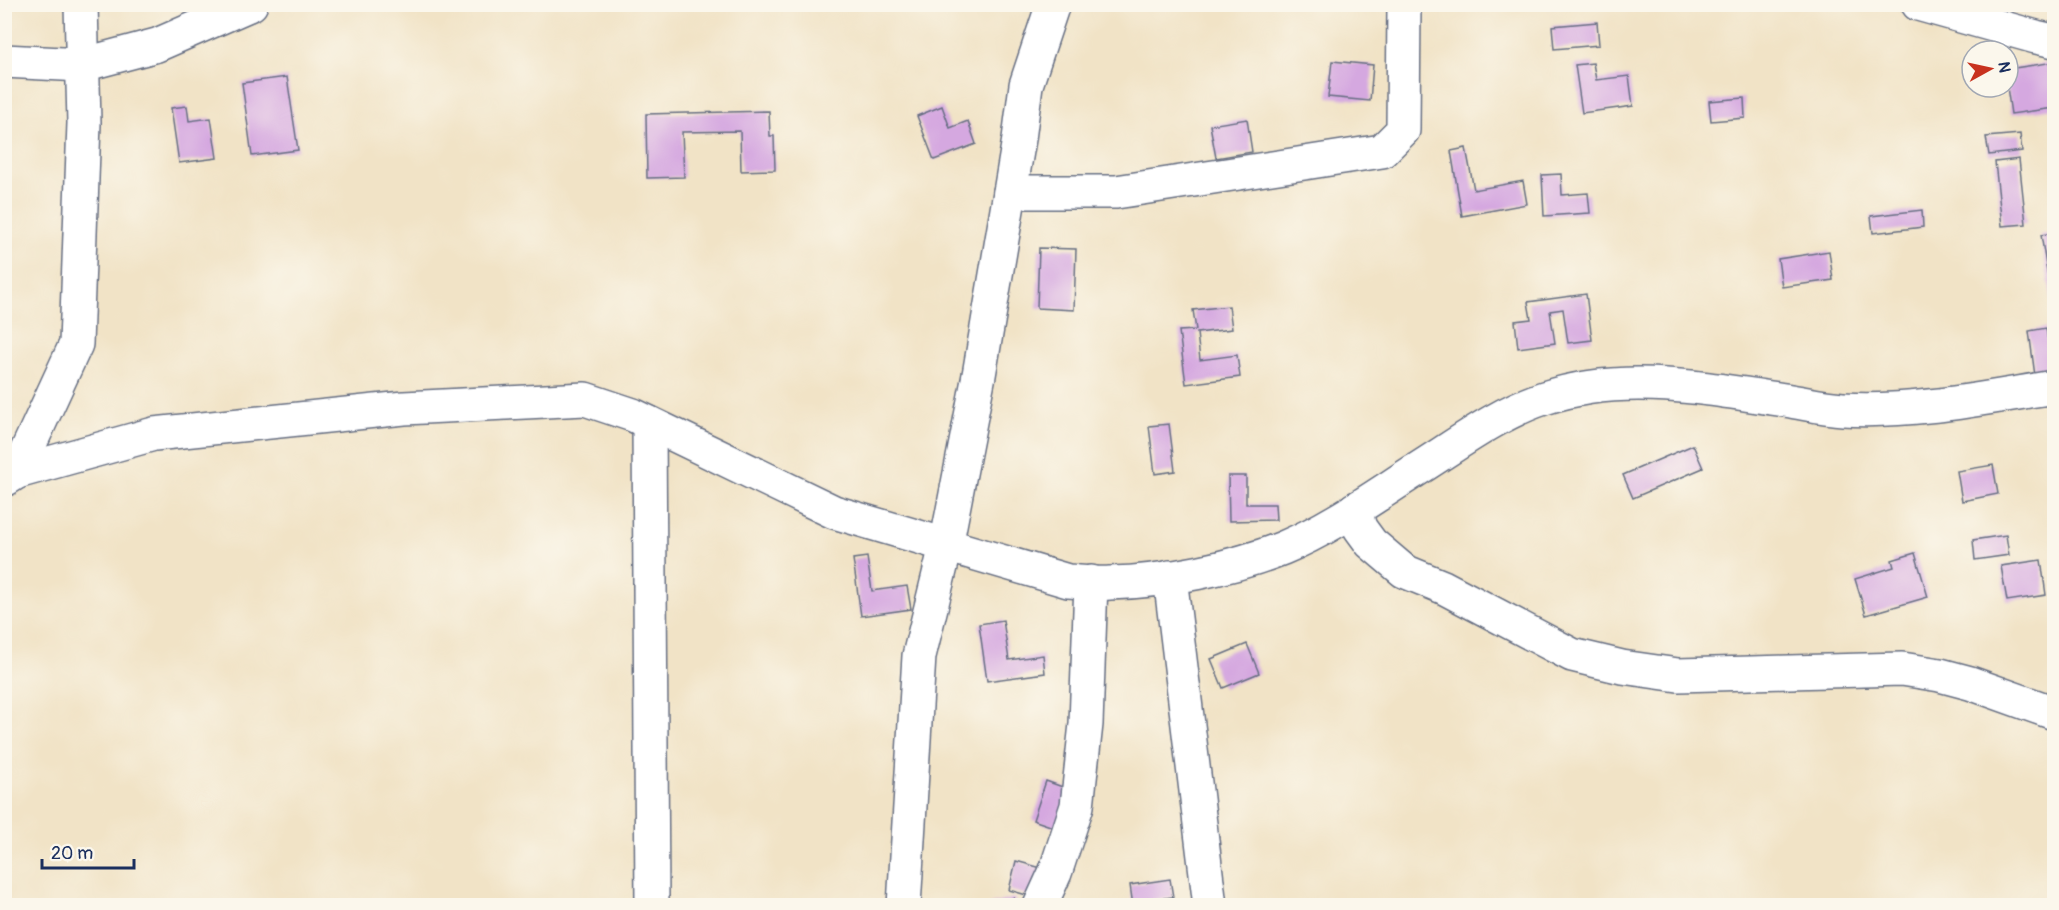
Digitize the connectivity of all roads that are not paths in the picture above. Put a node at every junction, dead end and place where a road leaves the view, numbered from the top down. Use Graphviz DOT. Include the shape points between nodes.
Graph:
graph roads {
  1 [pos="81,4"];
  2 [pos="251,4"];
  3 [pos="1053,4"];
  4 [pos="1404,4"];
  5 [pos="1918,4"];
  6 [pos="2055,41"];
  7 [pos="4,61"];
  8 [pos="82,64"];
  9 [pos="1010,192"];
  10 [pos="2055,387"];
  11 [pos="649,423"];
  12 [pos="11,476"];
  13 [pos="1355,509"];
  14 [pos="946,546"];
  15 [pos="1170,577"];
  16 [pos="1091,582"];
  17 [pos="2055,713"];
  18 [pos="652,906"];
  19 [pos="904,906"];
  20 [pos="1040,906"];
  21 [pos="1210,906"];
  1 -- 8 [label="street"];
  2 -- 8 [label="street" via="157,45"];
  3 -- 9 [label="street" via="1026,85"];
  4 -- 9 [label="street" via="1403,130 1382,151 1116,192"];
  5 -- 6 [label="street"];
  7 -- 8 [label="street"];
  8 -- 12 [label="street" via="84,123 76,344"];
  9 -- 14 [label="street"];
  10 -- 13 [label="street" via="1880,409 1841,409 1670,384 1581,389 1512,409"];
  11 -- 12 [label="street" via="585,399 404,408 154,434"];
  11 -- 14 [label="street" via="834,512"];
  11 -- 18 [label="street"];
  13 -- 15 [label="street" via="1282,548"];
  13 -- 17 [label="street" via="1360,528 1371,543 1404,571 1572,654 1622,667 1678,675 1902,669 1970,683"];
  14 -- 16 [label="street" via="1068,581"];
  14 -- 19 [label="street" via="919,656"];
  15 -- 16 [label="street" via="1109,584"];
  15 -- 21 [label="street"];
  16 -- 20 [label="street" via="1086,724 1077,806"];
}
